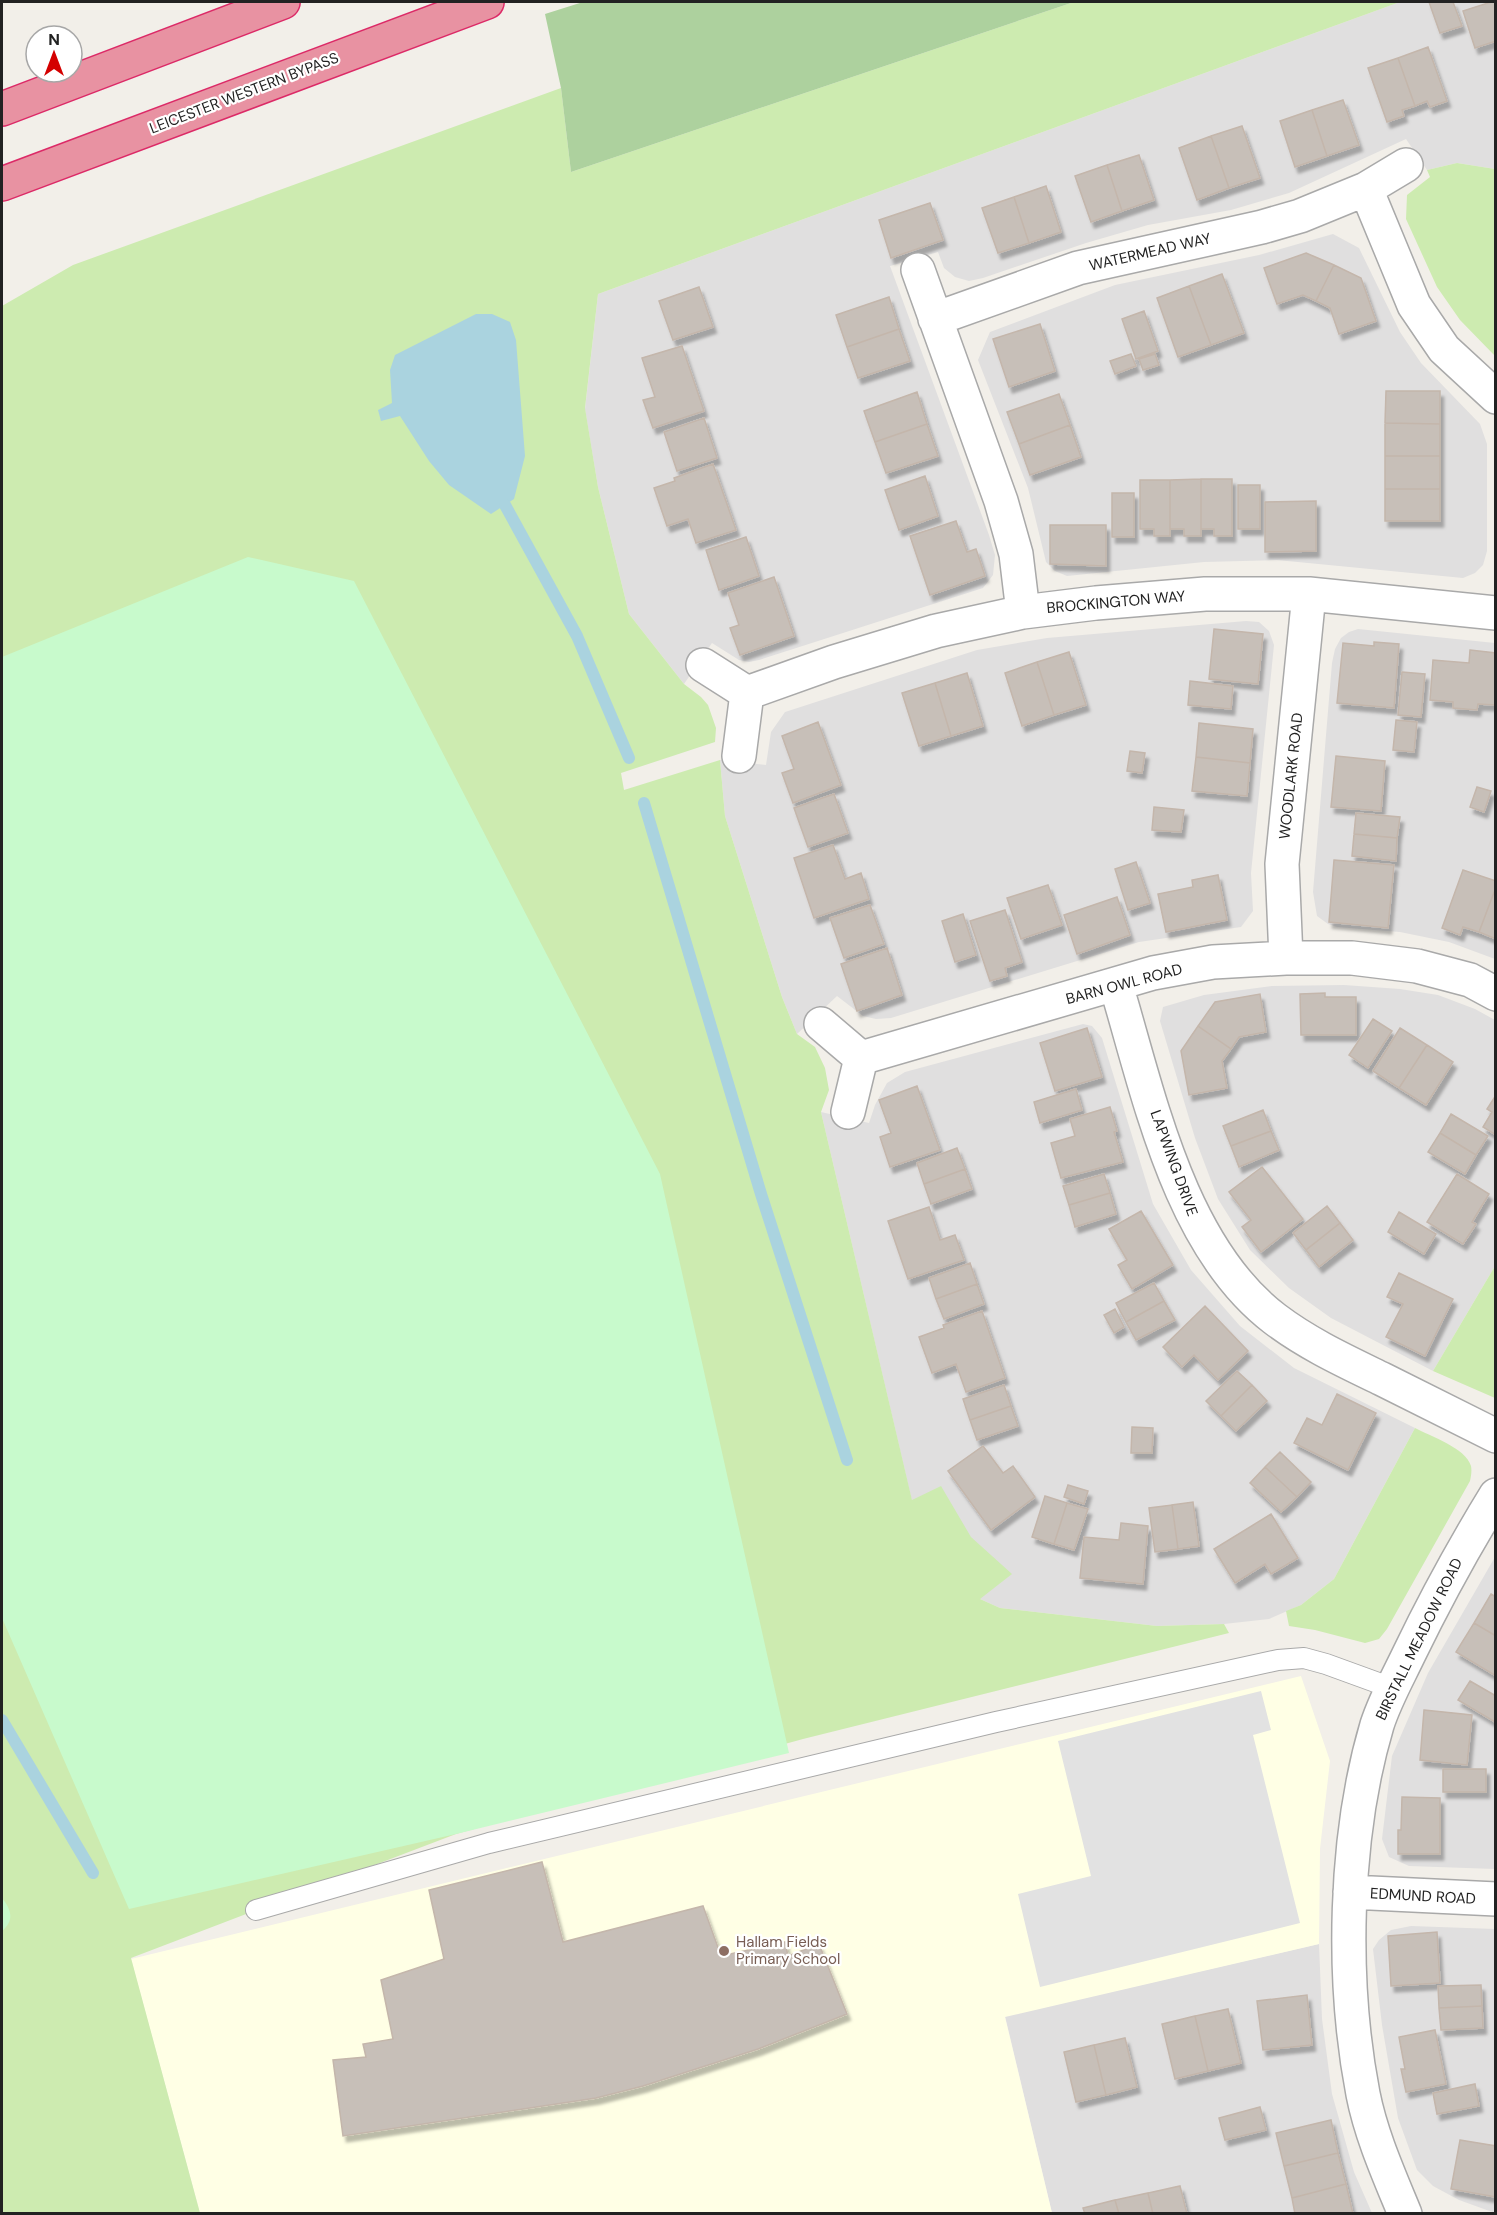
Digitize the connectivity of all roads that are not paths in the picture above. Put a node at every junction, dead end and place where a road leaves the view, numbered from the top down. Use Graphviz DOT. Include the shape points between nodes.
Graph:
graph roads {
  1 [pos="283,2"];
  2 [pos="487,2"];
  3 [pos="2,109"];
  4 [pos="1406,165"];
  5 [pos="2,184"];
  6 [pos="1366,189"];
  7 [pos="918,270"];
  8 [pos="935,319"];
  9 [pos="1496,398"];
  10 [pos="1309,594"];
  11 [pos="1023,612"];
  12 [pos="1496,613"];
  13 [pos="703,665"];
  14 [pos="747,693"];
  15 [pos="739,756"];
  16 [pos="1286,958"];
  17 [pos="1116,985"];
  18 [pos="1496,994"];
  19 [pos="821,1024"];
  20 [pos="861,1058"];
  21 [pos="848,1112"];
  22 [pos="1496,1436"];
  23 [pos="1496,1495"];
  24 [pos="1392,1689"];
  25 [pos="1350,1892"];
  26 [pos="1496,1899"];
  27 [pos="256,1910"];
  28 [pos="1405,2214"];
  1 -- 3 [label="highway"];
  2 -- 5 [label="highway, LEICESTER WESTERN BYPASS"];
  4 -- 6 [label="street, WATERMEAD WAY"];
  6 -- 8 [label="street, WATERMEAD WAY" via="1262,227 1078,268"];
  6 -- 9 [label="street" via="1414,305 1444,349"];
  7 -- 8 [label="street"];
  8 -- 11 [label="street" via="1001,501 1016,555"];
  10 -- 11 [label="street, BROCKINGTON WAY" via="1205,594"];
  10 -- 12 [label="street, BROCKINGTON WAY"];
  10 -- 16 [label="street, WOODLARK ROAD" via="1282,864"];
  11 -- 14 [label="street, BROCKINGTON WAY" via="936,631"];
  13 -- 14 [label="street"];
  14 -- 15 [label="street"];
  16 -- 17 [label="street, BARN OWL ROAD" via="1213,962 1153,973"];
  16 -- 18 [label="street, BARN OWL ROAD" via="1352,958 1417,966 1470,980"];
  17 -- 20 [label="street, BARN OWL ROAD"];
  17 -- 22 [label="street, LAPWING DRIVE" via="1166,1150 1194,1220 1243,1288 1274,1318 1312,1344"];
  19 -- 20 [label="street"];
  20 -- 21 [label="street"];
  23 -- 24 [label="street, BIRSTALL MEADOW ROAD" via="1432,1607"];
  24 -- 25 [label="street, BIRSTALL MEADOW ROAD" via="1378,1723 1360,1792"];
  24 -- 27 [label="lane" via="1304,1658 1278,1660 996,1722 489,1843"];
  25 -- 26 [label="street, EDMUND ROAD"];
  25 -- 28 [label="street, BIRSTALL MEADOW ROAD" via="1353,2031 1364,2095 1382,2157"];
}
